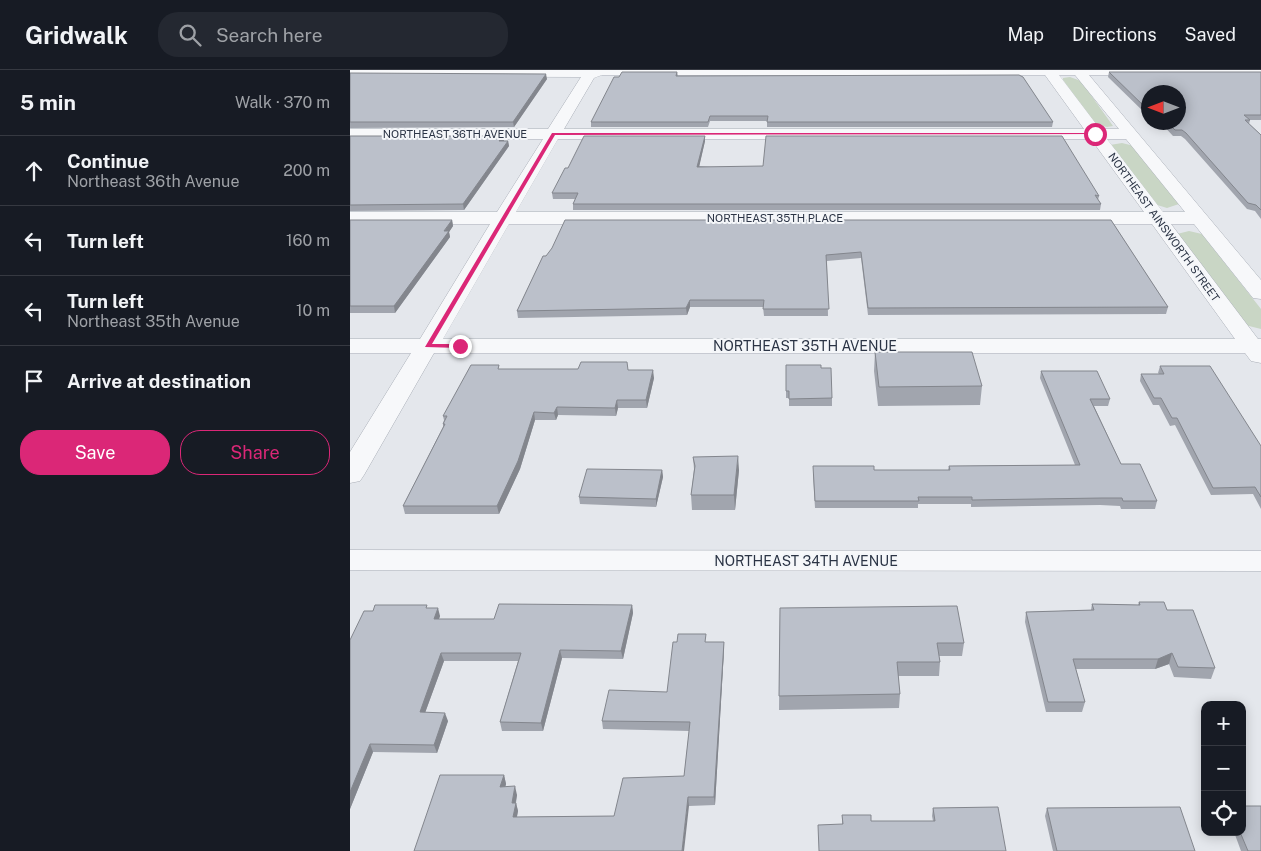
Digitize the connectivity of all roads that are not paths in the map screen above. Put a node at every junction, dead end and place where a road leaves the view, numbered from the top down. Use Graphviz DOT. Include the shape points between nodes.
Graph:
graph roads {
  1 [pos="591,71"];
  2 [pos="1261,71"];
  3 [pos="350,72"];
  4 [pos="1049,72"];
  5 [pos="1079,72"];
  6 [pos="350,134"];
  7 [pos="554,134"];
  8 [pos="1095,134"];
  9 [pos="1130,134"];
  10 [pos="350,218"];
  11 [pos="503,218"];
  12 [pos="1157,218"];
  13 [pos="1200,218"];
  14 [pos="1261,293"];
  15 [pos="350,346"];
  16 [pos="428,346"];
  17 [pos="1258,351"];
  18 [pos="350,475"];
  19 [pos="350,560"];
  20 [pos="1261,561"];
  1 -- 3 [label="street"];
  1 -- 4 [label="street"];
  1 -- 7 [label="street"];
  2 -- 5 [label="street"];
  4 -- 5 [label="street"];
  4 -- 8 [label="street, NORTHEAST AINSWORTH STREET"];
  5 -- 9 [label="street"];
  6 -- 7 [label="street, NORTHEAST 36TH AVENUE"];
  7 -- 8 [label="street, NORTHEAST 36TH AVENUE"];
  7 -- 11 [label="street"];
  8 -- 9 [label="street, NORTHEAST 36TH AVENUE"];
  8 -- 12 [label="street, NORTHEAST AINSWORTH STREET"];
  9 -- 13 [label="street"];
  10 -- 11 [label="street, NORTHEAST 35TH PLACE"];
  11 -- 12 [label="street, NORTHEAST 35TH PLACE"];
  11 -- 16 [label="street"];
  12 -- 13 [label="street, NORTHEAST 35TH PLACE"];
  12 -- 17 [label="street, NORTHEAST AINSWORTH STREET"];
  13 -- 14 [label="street"];
  15 -- 16 [label="street, NORTHEAST 35TH AVENUE"];
  16 -- 17 [label="street, NORTHEAST 35TH AVENUE"];
  16 -- 18 [label="street"];
  19 -- 20 [label="street, NORTHEAST 34TH AVENUE"];
}
